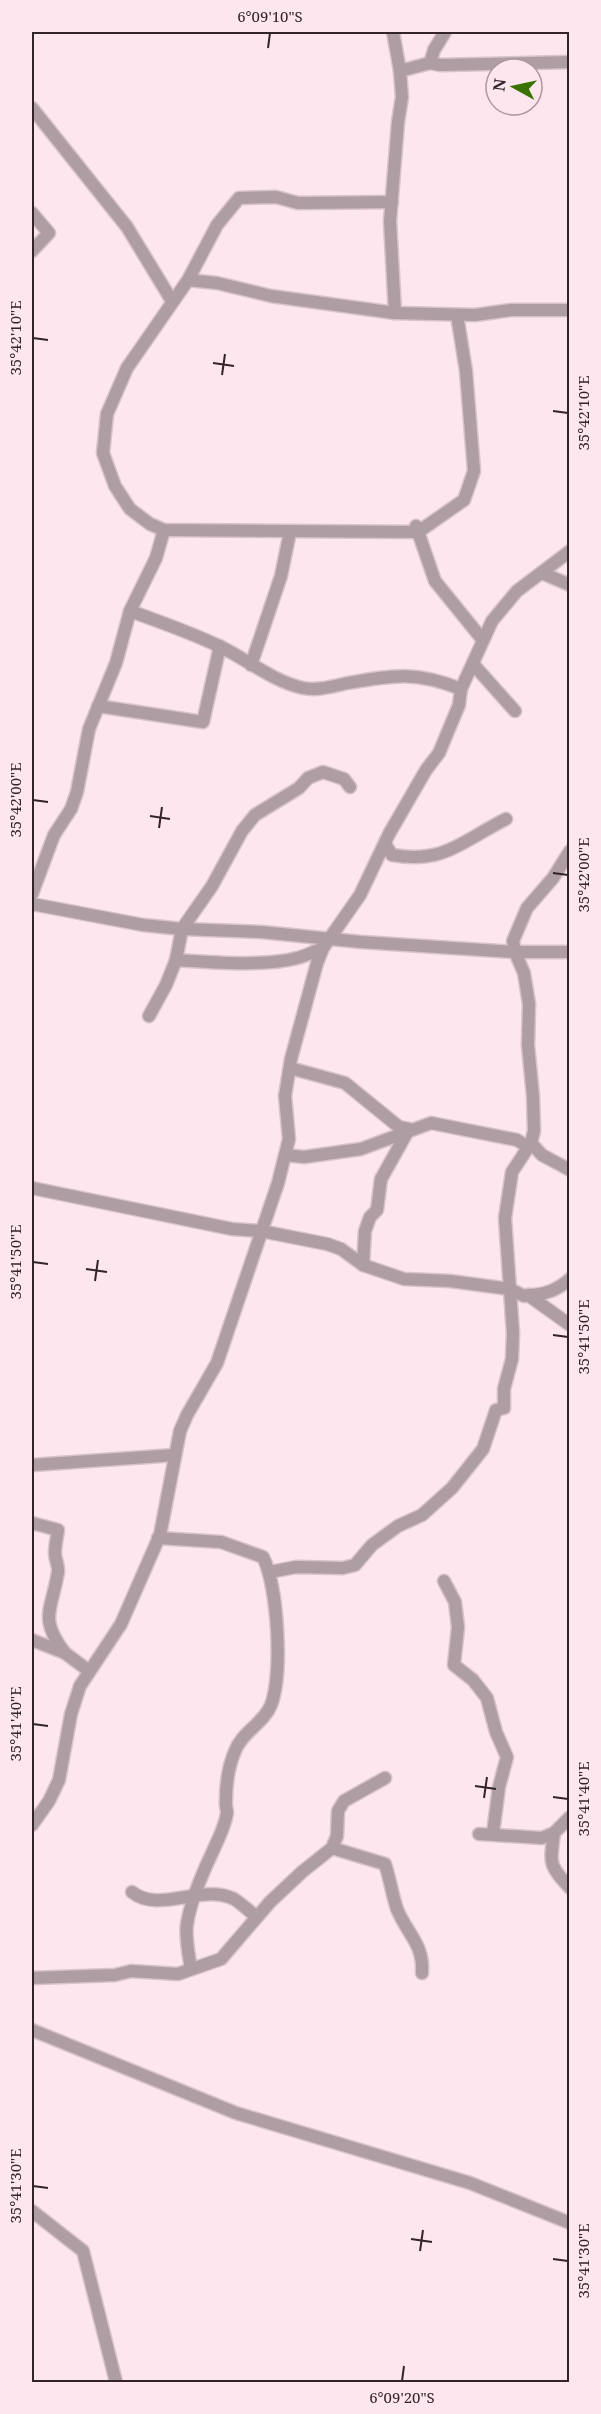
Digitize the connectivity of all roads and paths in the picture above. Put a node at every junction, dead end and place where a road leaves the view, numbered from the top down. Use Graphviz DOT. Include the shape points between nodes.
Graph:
graph roads {
  1 [pos="393,32"];
  2 [pos="445,32"];
  3 [pos="570,62"];
  4 [pos="430,63"];
  5 [pos="400,71"];
  6 [pos="32,108"];
  7 [pos="392,202"];
  8 [pos="32,213"];
  9 [pos="32,251"];
  10 [pos="188,280"];
  11 [pos="172,301"];
  12 [pos="570,310"];
  13 [pos="395,312"];
  14 [pos="457,315"];
  15 [pos="417,529"];
  16 [pos="164,530"];
  17 [pos="290,532"];
  18 [pos="570,551"];
  19 [pos="542,573"];
  20 [pos="570,585"];
  21 [pos="130,611"];
  22 [pos="482,639"];
  23 [pos="220,646"];
  24 [pos="473,664"];
  25 [pos="251,665"];
  26 [pos="461,689"];
  27 [pos="99,706"];
  28 [pos="515,711"];
  29 [pos="350,787"];
  30 [pos="506,819"];
  31 [pos="385,844"];
  32 [pos="570,850"];
  33 [pos="32,894"];
  34 [pos="32,904"];
  35 [pos="182,929"];
  36 [pos="327,943"];
  37 [pos="514,952"];
  38 [pos="570,952"];
  39 [pos="176,960"];
  40 [pos="149,1016"];
  41 [pos="290,1068"];
  42 [pos="409,1129"];
  43 [pos="530,1145"];
  44 [pos="285,1155"];
  45 [pos="570,1170"];
  46 [pos="32,1188"];
  47 [pos="261,1231"];
  48 [pos="363,1265"];
  49 [pos="570,1279"];
  50 [pos="510,1289"];
  51 [pos="528,1295"];
  52 [pos="570,1325"];
  53 [pos="175,1455"];
  54 [pos="32,1465"];
  55 [pos="32,1523"];
  56 [pos="158,1538"];
  57 [pos="270,1572"];
  58 [pos="444,1581"];
  59 [pos="32,1640"];
  60 [pos="65,1653"];
  61 [pos="89,1671"];
  62 [pos="385,1778"];
  63 [pos="570,1817"];
  64 [pos="32,1825"];
  65 [pos="493,1833"];
  66 [pos="554,1833"];
  67 [pos="479,1834"];
  68 [pos="332,1848"];
  69 [pos="570,1888"];
  70 [pos="132,1892"];
  71 [pos="195,1895"];
  72 [pos="257,1917"];
  73 [pos="191,1969"];
  74 [pos="422,1973"];
  75 [pos="32,1978"];
  76 [pos="32,2031"];
  77 [pos="32,2211"];
  78 [pos="570,2223"];
  79 [pos="116,2382"];
  1 -- 5 [label="street"];
  2 -- 4 [label="street"];
  3 -- 4 [label="street"];
  4 -- 5 [label="street"];
  5 -- 7 [label="street" via="402,97"];
  6 -- 11 [label="street" via="127,227"];
  7 -- 10 [label="street" via="298,203 276,197 238,198 217,225"];
  7 -- 13 [label="street"];
  8 -- 9 [label="street" via="50,233"];
  10 -- 11 [label="street"];
  10 -- 13 [label="street" via="271,296"];
  11 -- 16 [label="street" via="127,368 107,414 103,453 115,486 130,509"];
  12 -- 14 [label="street"];
  13 -- 14 [label="street"];
  14 -- 15 [label="street" via="474,471 464,500"];
  15 -- 17 [label="street"];
  15 -- 22 [label="street" via="435,581"];
  16 -- 17 [label="street"];
  16 -- 21 [label="street" via="156,558"];
  17 -- 25 [label="street" via="281,576"];
  18 -- 19 [label="street"];
  19 -- 20 [label="street"];
  19 -- 22 [label="street" via="504,604"];
  21 -- 23 [label="street"];
  21 -- 27 [label="street"];
  22 -- 24 [label="street"];
  23 -- 25 [label="street"];
  23 -- 27 [label="street" via="202,722"];
  24 -- 26 [label="street"];
  24 -- 28 [label="street"];
  25 -- 26 [label="street" via="305,688 403,675 438,680"];
  26 -- 31 [label="street" via="459,705 439,753"];
  27 -- 33 [label="street" via="89,729 74,801 54,836"];
  29 -- 35 [label="street" via="344,779 323,772 308,777 299,788 255,815"];
  30 -- 31 [label="street" via="461,846 435,856 414,859 392,855"];
  31 -- 36 [label="street" via="360,895"];
  32 -- 37 [label="street" via="553,878 527,908 513,941"];
  34 -- 35 [label="street"];
  35 -- 36 [label="street" via="261,932"];
  35 -- 39 [label="street"];
  36 -- 37 [label="street"];
  36 -- 39 [label="street" via="297,958 279,961"];
  36 -- 41 [label="street" via="317,963"];
  37 -- 38 [label="street"];
  37 -- 43 [label="street" via="524,973 529,1004 533,1119"];
  39 -- 40 [label="street"];
  41 -- 42 [label="street" via="345,1083 399,1127"];
  41 -- 44 [label="street" via="285,1096 289,1125"];
  42 -- 43 [label="street" via="431,1123"];
  42 -- 44 [label="street" via="361,1149 304,1157"];
  42 -- 48 [label="street" via="381,1179 377,1210 365,1231"];
  43 -- 45 [label="street"];
  43 -- 50 [label="street" via="512,1172 505,1218"];
  44 -- 47 [label="street"];
  46 -- 47 [label="street" via="232,1230"];
  47 -- 48 [label="street" via="327,1244"];
  47 -- 53 [label="street" via="217,1363 187,1415"];
  48 -- 50 [label="street" via="404,1279"];
  49 -- 51 [label="street" via="550,1292"];
  50 -- 51 [label="street"];
  50 -- 57 [label="street" via="512,1359 504,1389 504,1408 496,1410 483,1449 463,1476 422,1515 389,1532 350,1568 296,1567"];
  51 -- 52 [label="street"];
  53 -- 54 [label="street"];
  53 -- 56 [label="street"];
  55 -- 60 [label="street" via="58,1530 58,1569 49,1624 52,1637"];
  56 -- 57 [label="street" via="221,1542 263,1557"];
  56 -- 61 [label="street" via="121,1624"];
  57 -- 71 [label="street" via="277,1624 274,1692 266,1714 244,1734 235,1749 220,1839"];
  58 -- 65 [label="street" via="455,1602 458,1627 454,1665 487,1698 507,1757"];
  59 -- 60 [label="street"];
  60 -- 61 [label="street"];
  61 -- 64 [label="street" via="71,1714 59,1780"];
  62 -- 68 [label="street" via="344,1801 338,1811 337,1836"];
  63 -- 66 [label="street"];
  65 -- 66 [label="street" via="542,1838"];
  65 -- 67 [label="street"];
  66 -- 69 [label="street" via="550,1864"];
  68 -- 72 [label="street" via="289,1883"];
  68 -- 74 [label="street" via="385,1864 398,1911 423,1957"];
  70 -- 71 [label="street" via="150,1901"];
  71 -- 72 [label="street" via="234,1899"];
  71 -- 73 [label="street" via="186,1926"];
  72 -- 73 [label="street" via="221,1959"];
  73 -- 75 [label="street" via="178,1974 131,1971"];
  76 -- 78 [label="street" via="236,2113 470,2183"];
  77 -- 79 [label="street" via="83,2251"];
}
